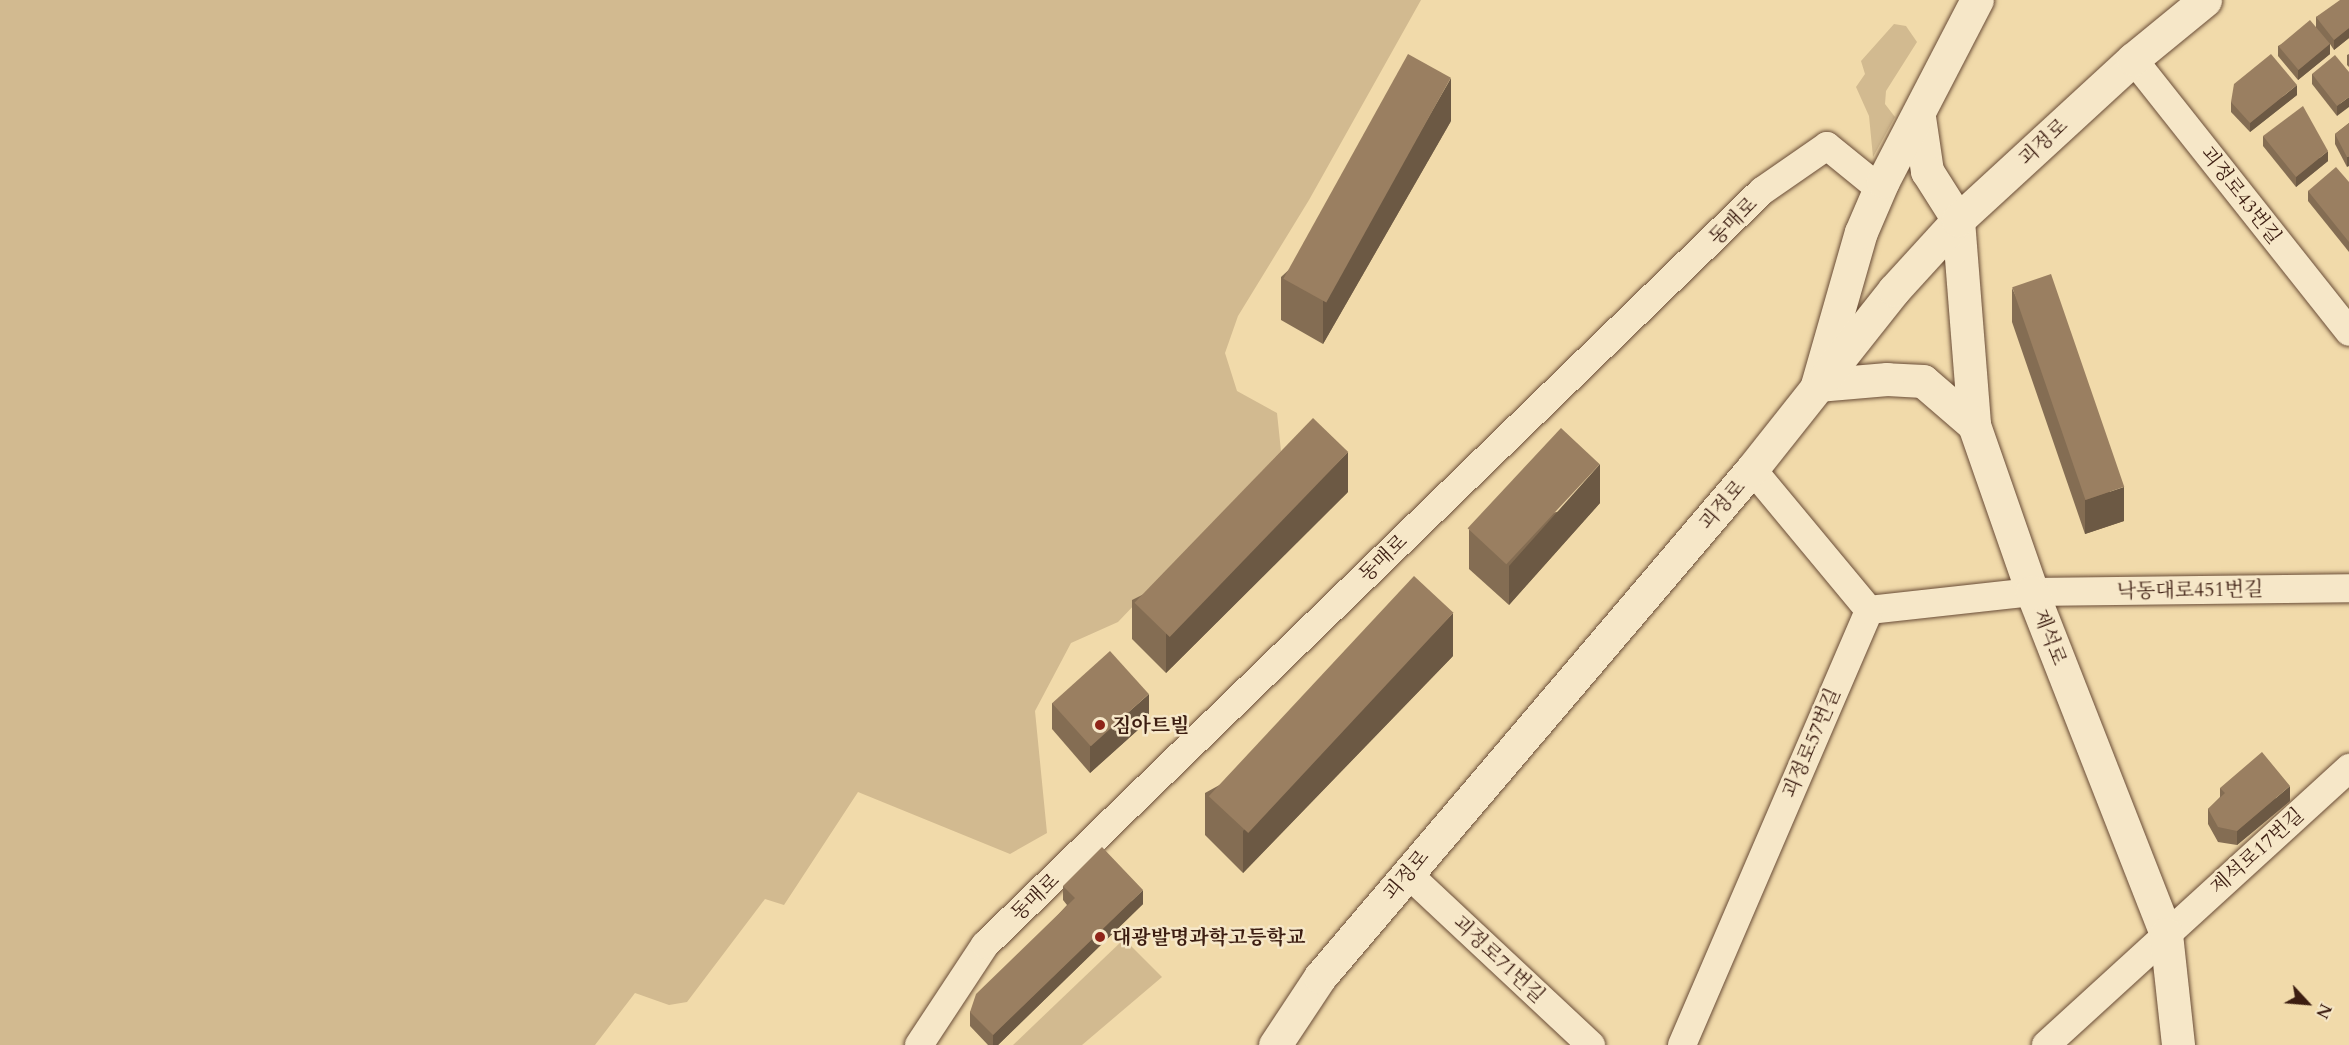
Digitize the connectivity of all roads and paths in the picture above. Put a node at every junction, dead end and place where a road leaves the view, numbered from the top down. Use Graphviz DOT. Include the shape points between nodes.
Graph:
graph roads {
  1 [pos="1977,0"];
  2 [pos="2205,0"];
  3 [pos="2133,59"];
  4 [pos="1919,117"];
  5 [pos="1880,189"];
  6 [pos="1958,220"];
  7 [pos="2349,332"];
  8 [pos="1817,385"];
  9 [pos="1974,425"];
  10 [pos="1752,469"];
  11 [pos="2349,588"];
  12 [pos="2032,592"];
  13 [pos="1869,610"];
  14 [pos="2349,768"];
  15 [pos="1407,873"];
  16 [pos="2166,934"];
  17 [pos="919,1045"];
  18 [pos="1275,1045"];
  19 [pos="1591,1045"];
  20 [pos="1682,1045"];
  21 [pos="2046,1045"];
  22 [pos="2178,1045"];
  1 -- 4 [label="main road"];
  2 -- 3 [label="main road, 괴정로"];
  3 -- 6 [label="main road, 괴정로"];
  3 -- 7 [label="street, 괴정로43번길"];
  4 -- 5 [label="main road"];
  4 -- 6 [label="main road" via="1927,171"];
  5 -- 8 [label="main road" via="1861,232"];
  5 -- 17 [label="street, 동매로" via="1827,146 1762,191 985,945"];
  6 -- 8 [label="main road, 괴정로" via="1894,290"];
  6 -- 9 [label="main road, 제석로"];
  8 -- 9 [label="main road" via="1887,379 1923,381"];
  8 -- 10 [label="main road, 괴정로"];
  9 -- 12 [label="main road, 제석로"];
  10 -- 13 [label="street"];
  10 -- 15 [label="main road, 괴정로"];
  11 -- 12 [label="street, 낙동대로451번길"];
  12 -- 13 [label="street, 낙동대로451번길"];
  12 -- 16 [label="main road, 제석로"];
  13 -- 20 [label="street, 괴정로57번길"];
  14 -- 16 [label="street, 제석로17번길"];
  15 -- 18 [label="main road, 괴정로" via="1320,977"];
  15 -- 19 [label="street, 괴정로71번길"];
  16 -- 21 [label="street, 제석로17번길"];
  16 -- 22 [label="main road, 제석로"];
}
